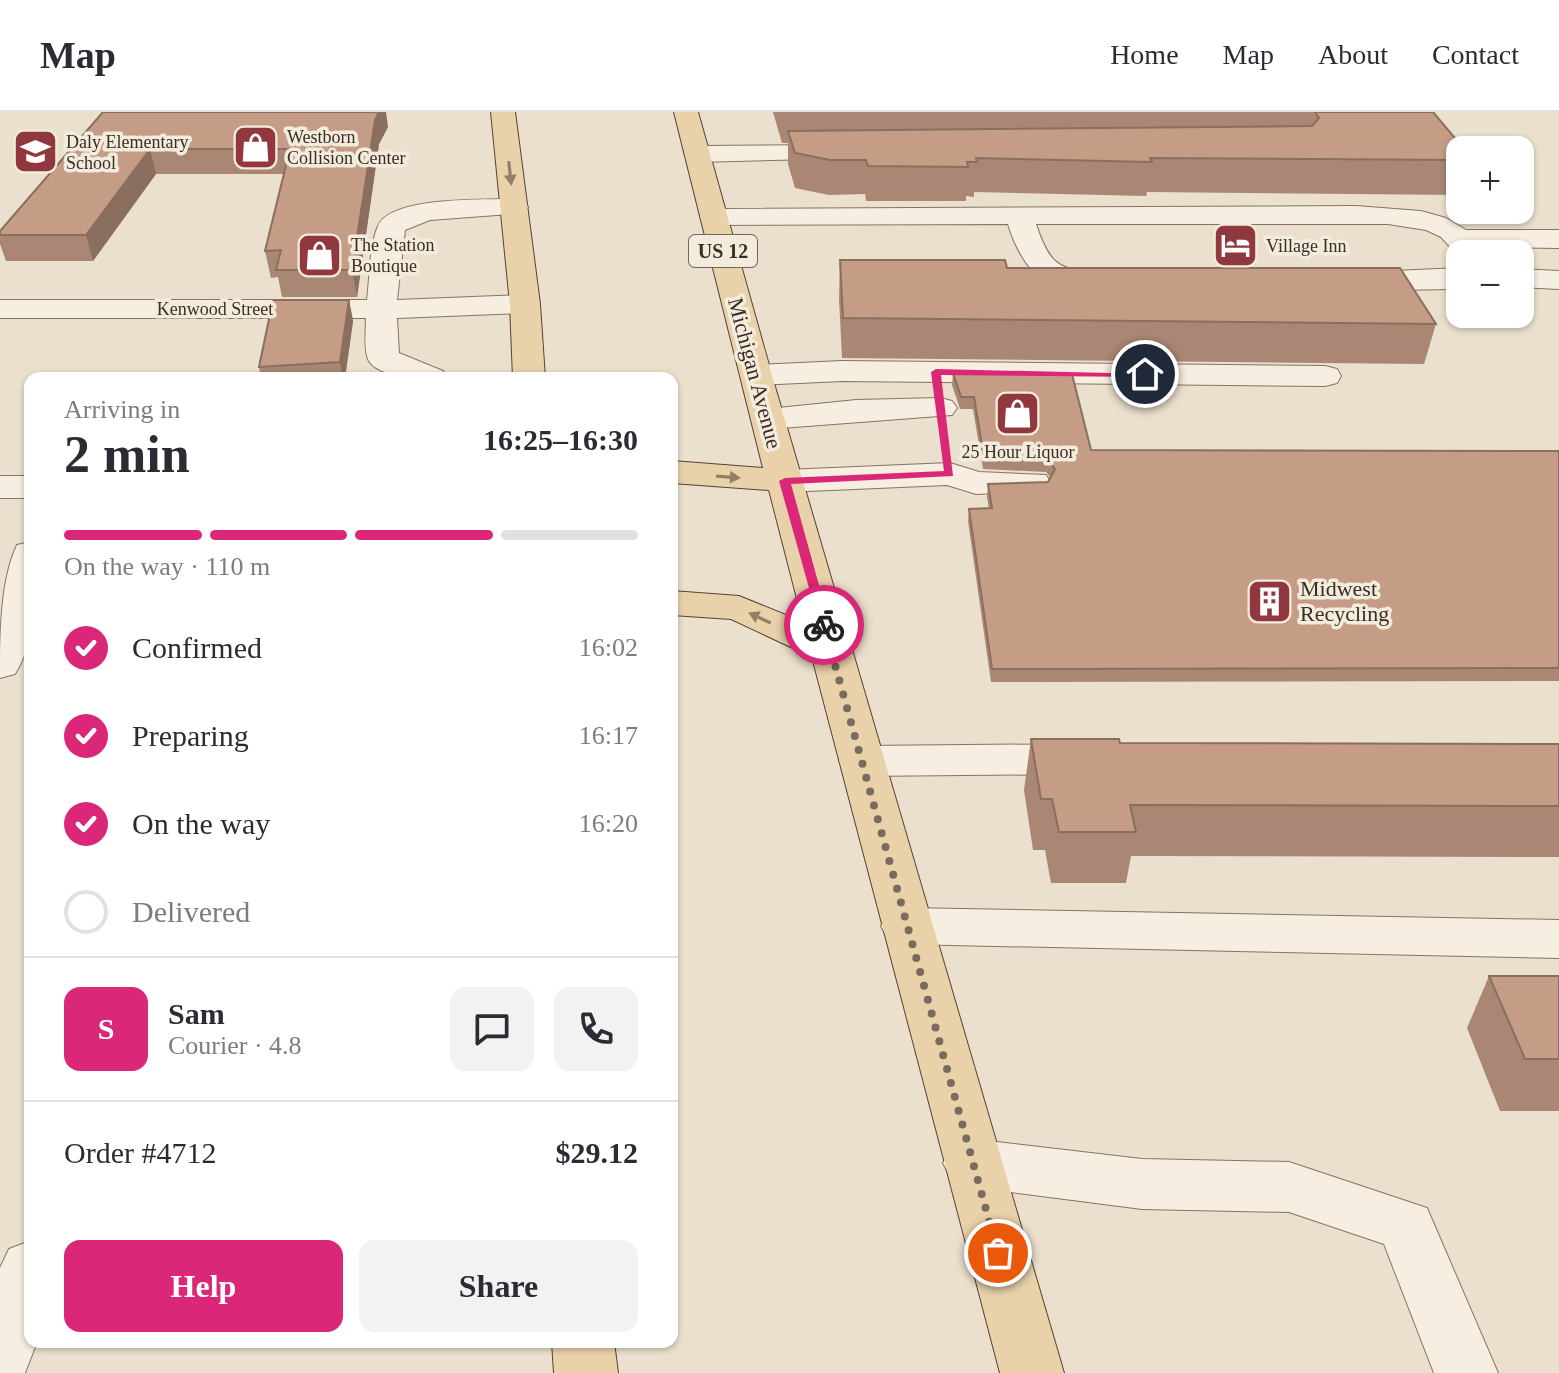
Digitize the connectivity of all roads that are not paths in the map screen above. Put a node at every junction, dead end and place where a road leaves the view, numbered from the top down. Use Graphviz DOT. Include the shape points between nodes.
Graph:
graph roads {
  1 [pos="503,112"];
  2 [pos="686,112"];
  3 [pos="868,153"];
  4 [pos="697,154"];
  5 [pos="514,207"];
  6 [pos="1019,216"];
  7 [pos="714,217"];
  8 [pos="1559,239"];
  9 [pos="1457,240"];
  10 [pos="1534,241"];
  11 [pos="1534,279"];
  12 [pos="1446,280"];
  13 [pos="1559,280"];
  14 [pos="1321,282"];
  15 [pos="1124,283"];
  16 [pos="525,304"];
  17 [pos="0,309"];
  18 [pos="381,309"];
  19 [pos="417,372"];
  20 [pos="529,372"];
  21 [pos="936,372"];
  22 [pos="756,375"];
  23 [pos="1325,376"];
  24 [pos="768,419"];
  25 [pos="945,441"];
  26 [pos="678,472"];
  27 [pos="785,481"];
  28 [pos="1033,483"];
  29 [pos="0,487"];
  30 [pos="24,487"];
  31 [pos="24,575"];
  32 [pos="678,603"];
  33 [pos="831,650"];
  34 [pos="0,665"];
  35 [pos="1121,758"];
  36 [pos="861,761"];
  37 [pos="906,926"];
  38 [pos="1559,939"];
  39 [pos="972,1163"];
  40 [pos="24,1286"];
  41 [pos="584,1348"];
  42 [pos="0,1358"];
  43 [pos="586,1373"];
  44 [pos="1032,1373"];
  45 [pos="1466,1373"];
  1 -- 5 [label="main road, one-way"];
  2 -- 4 [label="main road, Michigan Avenue / US 12"];
  3 -- 4 [label="street"];
  4 -- 7 [label="main road, Michigan Avenue / US 12"];
  5 -- 16 [label="main road"];
  5 -- 18 [label="street" via="428,212 393,223"];
  6 -- 7 [label="street"];
  6 -- 9 [label="street" via="1356,214 1426,219"];
  6 -- 15 [label="street" via="1033,260 1046,273 1079,282"];
  7 -- 22 [label="main road, Michigan Avenue / US 12"];
  8 -- 10 [label="street"];
  11 -- 13 [label="street"];
  12 -- 14 [label="street"];
  16 -- 18 [label="street, Kenwood Street"];
  16 -- 20 [label="main road"];
  17 -- 18 [label="street, Kenwood Street"];
  18 -- 19 [label="street" via="383,358"];
  21 -- 22 [label="street"];
  21 -- 23 [label="street"];
  21 -- 25 [label="street"];
  22 -- 24 [label="main road, Michigan Avenue / US 12"];
  24 -- 25 [label="street" via="856,410"];
  24 -- 27 [label="main road, Michigan Avenue / US 12"];
  25 -- 27 [label="street"];
  25 -- 28 [label="street" via="976,483"];
  26 -- 27 [label="main road, one-way"];
  27 -- 33 [label="main road, Michigan Avenue / US 12"];
  29 -- 30 [label="street"];
  31 -- 34 [label="street"];
  33 -- 32 [label="main road, one-way" via="739,608"];
  33 -- 36 [label="main road, Michigan Avenue / US 12"];
  35 -- 36 [label="street"];
  36 -- 37 [label="main road, Michigan Avenue / US 12"];
  37 -- 38 [label="street"];
  37 -- 39 [label="main road, Michigan Avenue / US 12"];
  39 -- 44 [label="main road, Michigan Avenue / US 12"];
  39 -- 45 [label="street" via="1142,1184 1289,1187 1406,1226"];
  40 -- 42 [label="street"];
  41 -- 43 [label="main road"];
}
